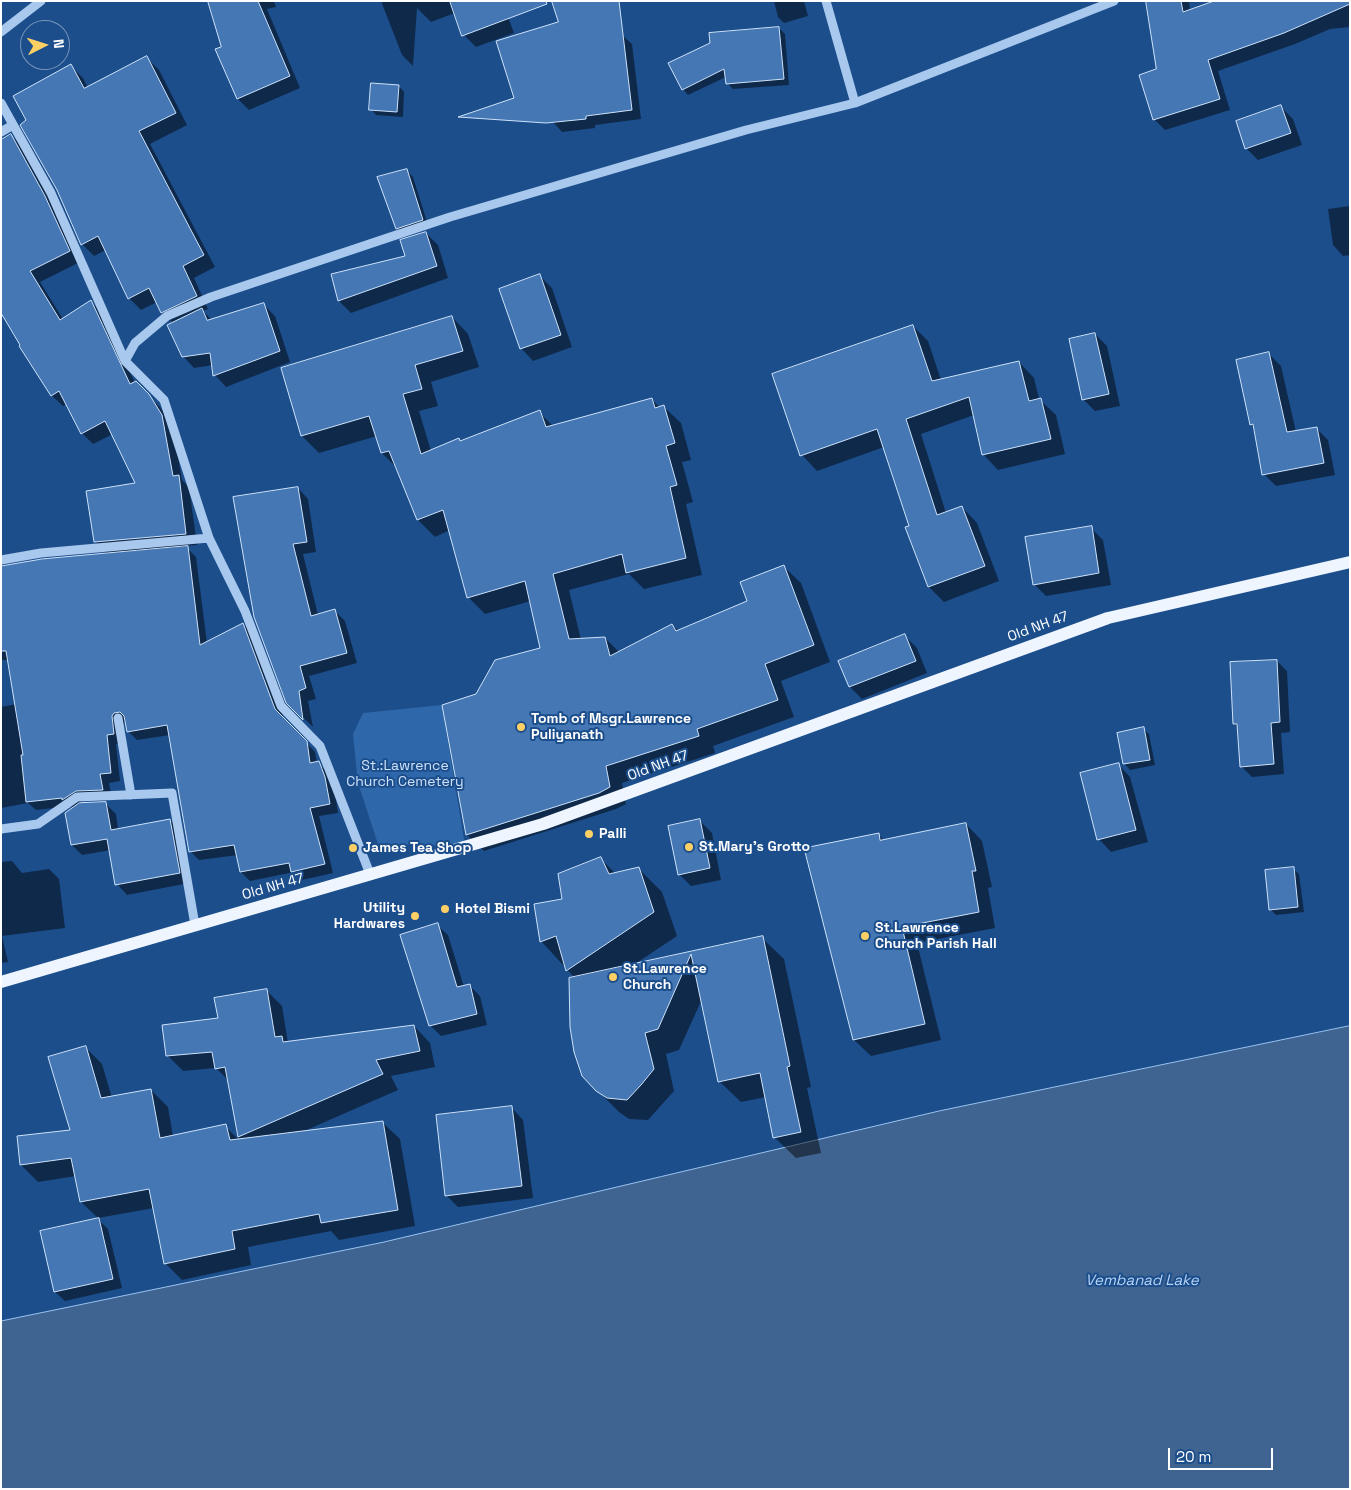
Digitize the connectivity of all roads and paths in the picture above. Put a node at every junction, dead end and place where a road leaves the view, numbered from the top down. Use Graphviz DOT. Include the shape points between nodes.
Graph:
graph roads {
  1 [pos="41,1"];
  2 [pos="826,1"];
  3 [pos="1114,1"];
  4 [pos="1095,4"];
  5 [pos="1,32"];
  6 [pos="1,103"];
  7 [pos="855,103"];
  8 [pos="13,125"];
  9 [pos="1,132"];
  10 [pos="125,361"];
  11 [pos="209,538"];
  12 [pos="1,560"];
  13 [pos="1350,562"];
  14 [pos="118,718"];
  15 [pos="131,794"];
  16 [pos="1,829"];
  17 [pos="370,874"];
  18 [pos="195,925"];
  19 [pos="1,982"];
  1 -- 5 [label="street"];
  2 -- 7 [label="street"];
  3 -- 4 [label="street"];
  4 -- 7 [label="street"];
  6 -- 8 [label="street"];
  7 -- 10 [label="street" via="746,130 450,217 211,297 167,316 135,343"];
  8 -- 9 [label="street"];
  8 -- 10 [label="street" via="51,192"];
  10 -- 11 [label="street" via="164,400"];
  11 -- 12 [label="street" via="41,553"];
  11 -- 17 [label="street" via="245,611 281,706 320,746"];
  13 -- 17 [label="main road, Old NH 47" via="1108,618 543,824"];
  14 -- 15 [label="street"];
  15 -- 16 [label="street" via="77,797 38,824"];
  15 -- 18 [label="street" via="172,793"];
  17 -- 18 [label="main road, Old NH 47"];
  18 -- 19 [label="main road, Old NH 47"];
}
